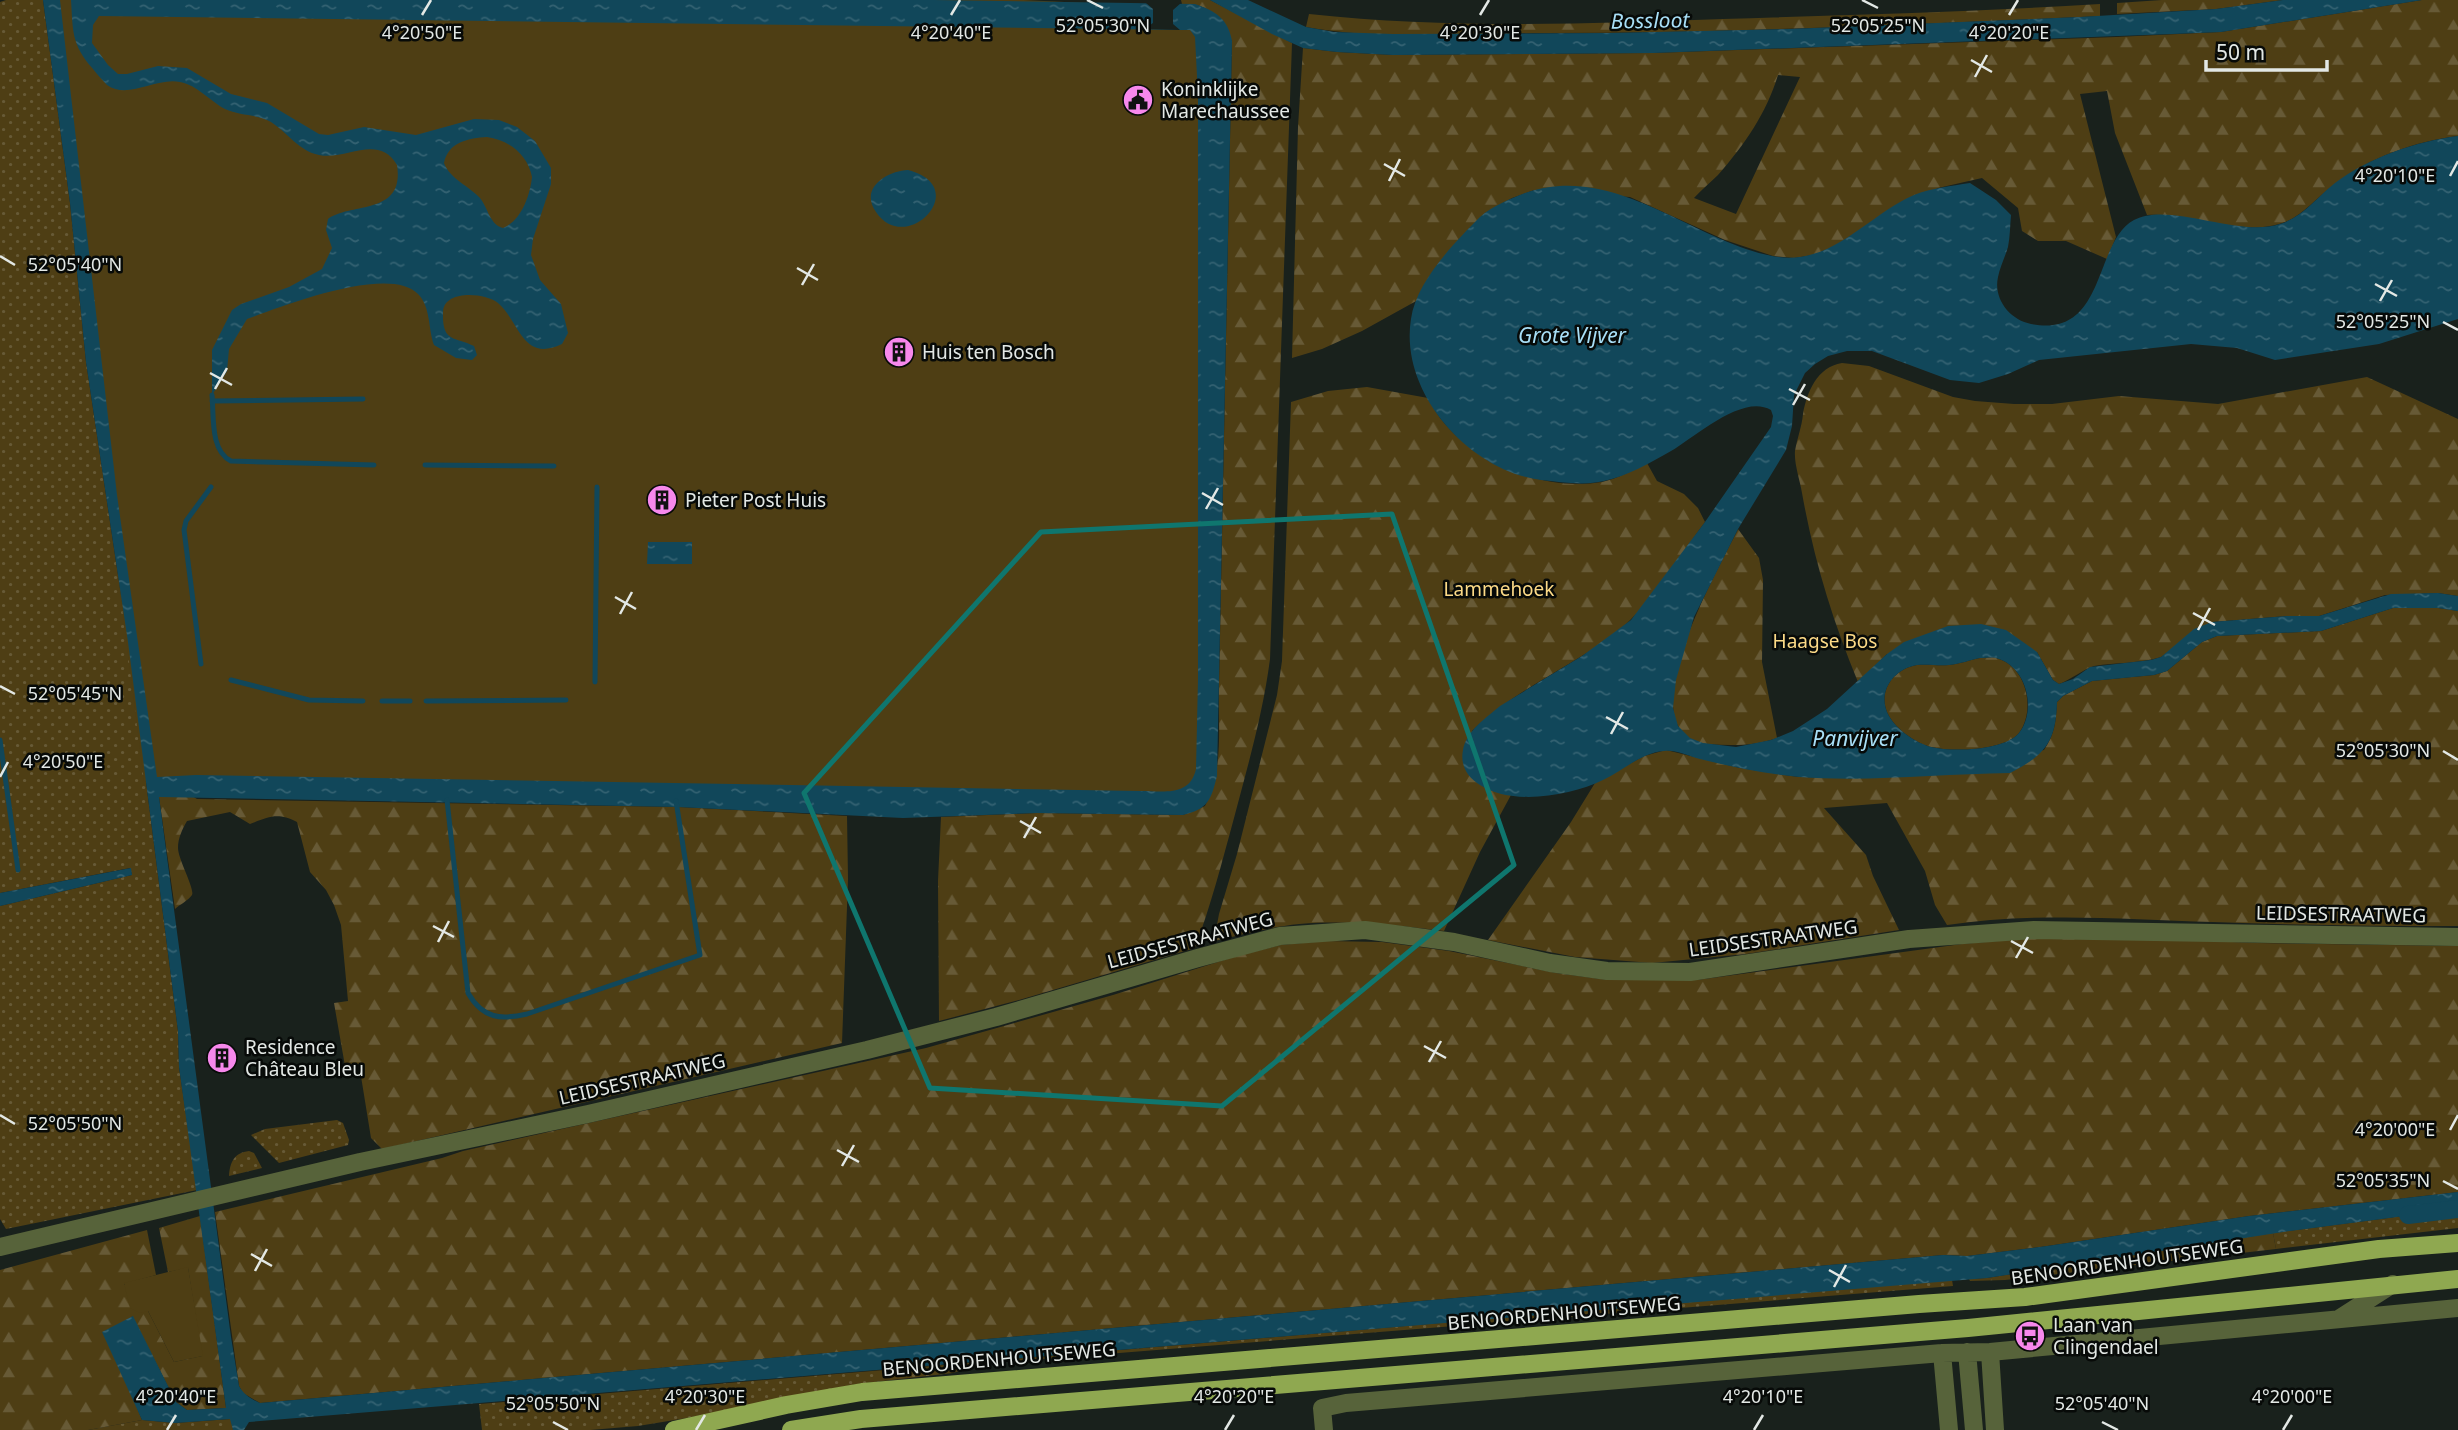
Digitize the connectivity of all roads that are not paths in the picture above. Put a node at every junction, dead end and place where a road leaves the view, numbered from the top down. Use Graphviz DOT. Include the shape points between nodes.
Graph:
graph roads {
  1 [pos="2458,937"];
  2 [pos="2458,1243"];
  3 [pos="0,1247"];
  4 [pos="2458,1279"];
  5 [pos="2393,1284"];
  6 [pos="2458,1308"];
  7 [pos="2337,1320"];
  8 [pos="1967,1352"];
  9 [pos="1990,1352"];
  10 [pos="1942,1353"];
  11 [pos="674,1430"];
  12 [pos="791,1430"];
  13 [pos="1324,1430"];
  14 [pos="1949,1430"];
  15 [pos="1974,1430"];
  16 [pos="1996,1430"];
  1 -- 3 [label="street, LEIDSESTRAATWEG" via="2035,930 1898,940 1690,972 1607,971 1366,930 1280,936 867,1049"];
  2 -- 11 [label="main road, BENOORDENHOUTSEWEG" via="2379,1249 2000,1300 862,1392"];
  4 -- 5 [label="main road"];
  5 -- 7 [label="street"];
  5 -- 12 [label="main road" via="1968,1328 861,1419"];
  6 -- 7 [label="street"];
  7 -- 9 [label="street"];
  8 -- 9 [label="street"];
  8 -- 10 [label="street"];
  8 -- 15 [label="street"];
  9 -- 16 [label="street"];
  10 -- 13 [label="street" via="1374,1401 1322,1408"];
  10 -- 14 [label="street"];
}
